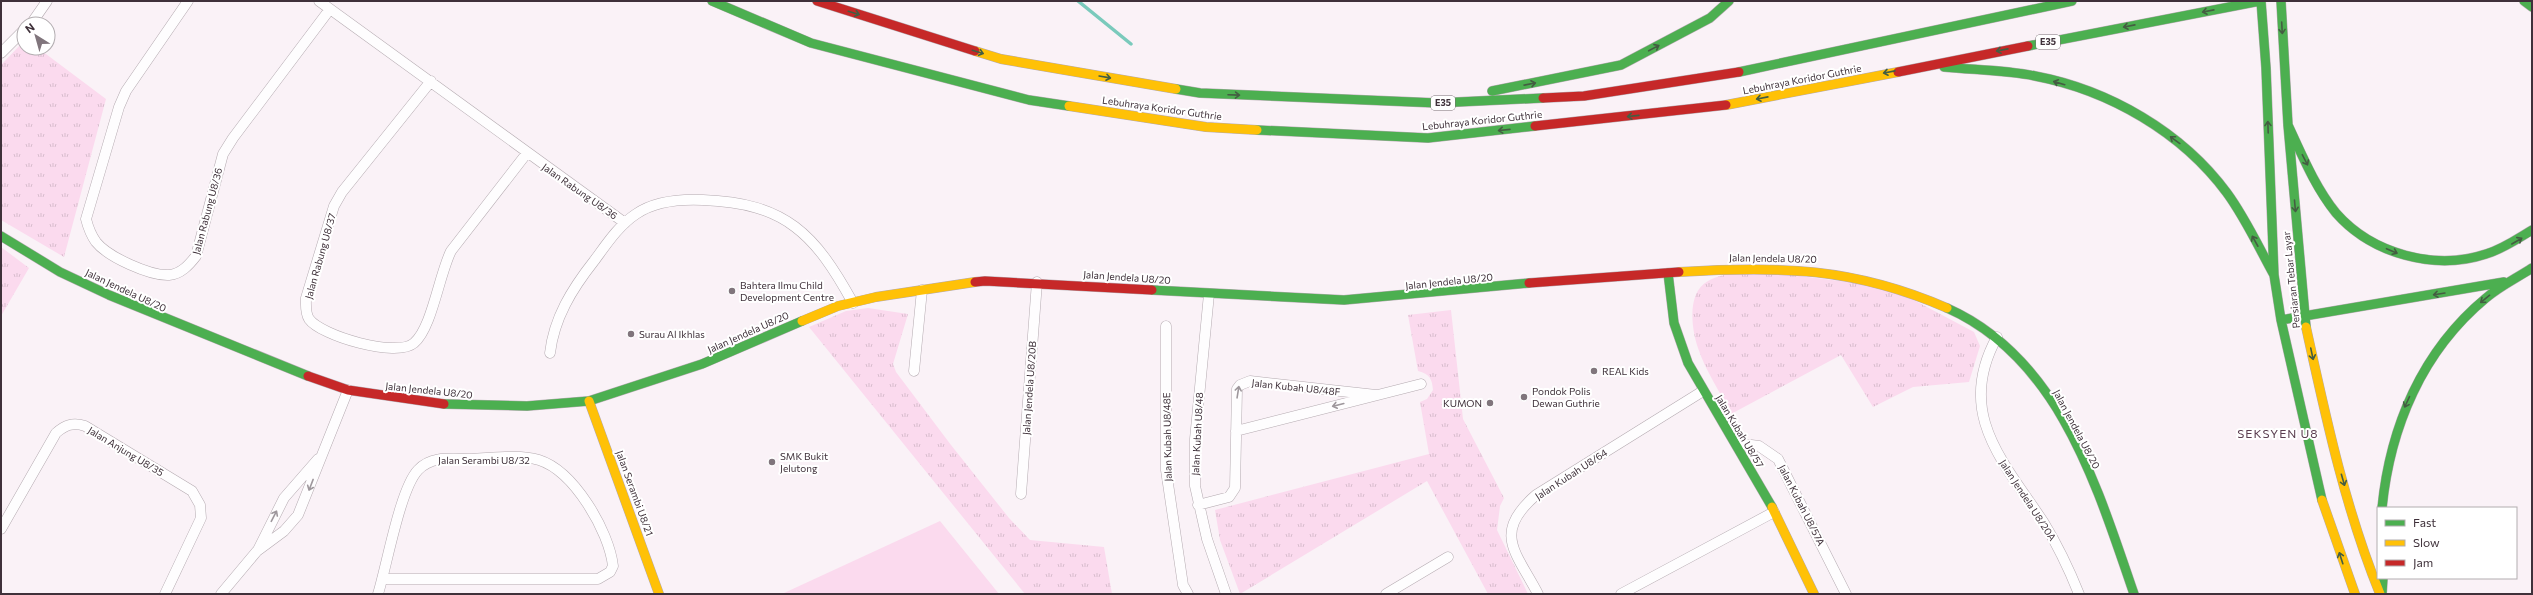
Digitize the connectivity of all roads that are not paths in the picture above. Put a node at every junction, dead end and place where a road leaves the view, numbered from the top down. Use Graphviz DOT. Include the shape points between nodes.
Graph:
graph roads {
  1 [pos="46,1"];
  2 [pos="188,1"];
  3 [pos="319,1"];
  4 [pos="712,1"];
  5 [pos="817,1"];
  6 [pos="1729,1"];
  7 [pos="2072,1"];
  8 [pos="2261,1"];
  9 [pos="2281,1"];
  10 [pos="2524,1"];
  11 [pos="2532,7"];
  12 [pos="330,9"];
  13 [pos="36,16"];
  14 [pos="16,38"];
  15 [pos="1,53"];
  16 [pos="1928,65"];
  17 [pos="431,81"];
  18 [pos="1436,103"];
  19 [pos="2288,125"];
  20 [pos="527,153"];
  21 [pos="625,223"];
  22 [pos="2532,230"];
  23 [pos="1,236"];
  24 [pos="2532,268"];
  25 [pos="1668,273"];
  26 [pos="2274,275"];
  27 [pos="2518,278"];
  28 [pos="1037,282"];
  29 [pos="922,290"];
  30 [pos="1209,294"];
  31 [pos="853,303"];
  32 [pos="2304,316"];
  33 [pos="2281,320"];
  34 [pos="1166,326"];
  35 [pos="1997,337"];
  36 [pos="550,353"];
  37 [pos="914,371"];
  38 [pos="1421,384"];
  39 [pos="348,390"];
  40 [pos="1703,391"];
  41 [pos="1376,395"];
  42 [pos="589,401"];
  43 [pos="1236,431"];
  44 [pos="1736,443"];
  45 [pos="325,449"];
  46 [pos="1021,494"];
  47 [pos="1198,505"];
  48 [pos="2382,507"];
  49 [pos="1774,512"];
  50 [pos="1,529"];
  51 [pos="257,551"];
  52 [pos="1448,557"];
  53 [pos="382,579"];
  54 [pos="2383,579"];
  55 [pos="165,594"];
  56 [pos="221,594"];
  57 [pos="378,594"];
  58 [pos="659,594"];
  59 [pos="1188,594"];
  60 [pos="1226,594"];
  61 [pos="1386,594"];
  62 [pos="1538,594"];
  63 [pos="1621,594"];
  64 [pos="1814,594"];
  65 [pos="1846,594"];
  66 [pos="2079,594"];
  67 [pos="2134,594"];
  68 [pos="2355,594"];
  69 [pos="2381,594"];
  1 -- 13 [label="street"];
  2 -- 12 [label="street, Jalan Rabung U8/36" via="126,91 86,219 96,241 115,257 157,273 179,272 189,266 196,256 217,171 233,138"];
  3 -- 12 [label="street, Jalan Rabung U8/36"];
  16 -- 4 [label="main road, Lebuhraya Koridor Guthrie / E35, one-way" via="1723,106 1428,138 1206,127 1029,100 811,43"];
  5 -- 18 [label="main road, Lebuhraya Koridor Guthrie / E35, one-way" via="1001,59 1200,93"];
  18 -- 6 [label="main road, one-way" via="1622,65 1710,18"];
  7 -- 18 [label="main road, Lebuhraya Koridor Guthrie / E35" via="1723,75 1584,96"];
  8 -- 16 [label="main road, Lebuhraya Koridor Guthrie / E35, one-way"];
  26 -- 8 [label="main road, Persiaran Tebar Layar, one-way"];
  9 -- 19 [label="main road, Persiaran Tebar Layar, one-way"];
  10 -- 11 [label="main road"];
  12 -- 17 [label="street, Jalan Rabung U8/36"];
  14 -- 15 [label="street"];
  26 -- 16 [label="main road, one-way" via="2242,217 2220,185 2184,147 2145,118 2093,92 2035,76"];
  17 -- 20 [label="street, Jalan Rabung U8/36"];
  17 -- 20 [label="street, Jalan Rabung U8/37" via="342,192 334,206 306,298 305,309 308,319 317,327 362,344 390,349 402,349 413,344 427,323 451,251"];
  19 -- 22 [label="main road, one-way" via="2315,180 2344,221 2367,239 2394,253 2429,262 2462,261 2500,250"];
  19 -- 32 [label="main road, Persiaran Tebar Layar, one-way"];
  20 -- 21 [label="street, Jalan Rabung U8/36"];
  21 -- 31 [label="street, Jalan Rabung U8/36" via="650,207 685,199 733,202 760,208 777,215 816,245 831,264"];
  21 -- 36 [label="street" via="590,266 566,303 552,337"];
  23 -- 39 [label="main road, Jalan Jendela U8/20" via="60,272 159,318 229,347"];
  24 -- 27 [label="main road"];
  25 -- 30 [label="main road, Jalan Jendela U8/20" via="1522,284 1387,299 1308,299"];
  25 -- 35 [label="main road, Jalan Jendela U8/20" via="1717,268 1826,270 1874,280 1919,295 1961,315"];
  25 -- 40 [label="main road, Jalan Kubah U8/57" via="1669,305 1678,344"];
  26 -- 33 [label="main road, Persiaran Tebar Layar"];
  27 -- 32 [label="main road, one-way" via="2468,290"];
  27 -- 48 [label="main road, one-way" via="2488,297 2464,319 2416,383 2400,416 2389,456"];
  28 -- 29 [label="main road, Jalan Jendela U8/20" via="986,281"];
  28 -- 30 [label="main road, Jalan Jendela U8/20"];
  28 -- 46 [label="street, Jalan Jendela U8/20B"];
  29 -- 31 [label="main road, Jalan Jendela U8/20"];
  29 -- 37 [label="street"];
  30 -- 47 [label="street, Jalan Kubah U8/48" via="1195,439 1194,486"];
  31 -- 42 [label="main road, Jalan Jendela U8/20" via="824,311 702,364"];
  32 -- 33 [label="main road"];
  32 -- 69 [label="main road, Persiaran Tebar Layar, one-way" via="2326,420 2361,547"];
  68 -- 33 [label="main road, Persiaran Tebar Layar, one-way" via="2320,494"];
  34 -- 59 [label="street, Jalan Kubah U8/48E" via="1166,470 1183,585"];
  35 -- 66 [label="street, Jalan Jendela U8/20A" via="1982,370 1981,403 1985,421 1999,458 2059,548"];
  35 -- 67 [label="main road, Jalan Jendela U8/20" via="2036,379 2061,418 2101,502"];
  38 -- 41 [label="street, Jalan Kubah U8/48F"];
  39 -- 42 [label="main road, Jalan Jendela U8/20" via="448,406 527,406"];
  39 -- 45 [label="street"];
  40 -- 44 [label="main road, Jalan Kubah U8/57"];
  40 -- 62 [label="street, Jalan Kubah U8/64" via="1536,496 1517,514 1512,524 1512,544"];
  41 -- 43 [label="street, Jalan Kubah U8/48F, one-way"];
  43 -- 41 [label="street, Jalan Kubah U8/48F, one-way" via="1237,389 1244,382"];
  42 -- 58 [label="main road, Jalan Serambi U8/21"];
  43 -- 47 [label="street, Jalan Kubah U8/48F" via="1233,493 1223,499"];
  44 -- 49 [label="main road, Jalan Kubah U8/57"];
  44 -- 65 [label="street, Jalan Kubah U8/57A" via="1759,446 1778,459"];
  51 -- 45 [label="street, one-way" via="284,498"];
  45 -- 51 [label="street, one-way" via="298,515 284,531"];
  47 -- 60 [label="street, Jalan Kubah U8/48"];
  49 -- 63 [label="street"];
  49 -- 64 [label="main road, Jalan Kubah U8/57"];
  50 -- 55 [label="street, Jalan Anjung U8/35" via="56,433 70,424 85,426 192,491 196,496 202,518"];
  51 -- 56 [label="street"];
  52 -- 61 [label="street"];
  53 -- 53 [label="street, Jalan Serambi U8/32" via="409,482 422,467 439,459 528,458 549,465 571,483 585,501 602,530 612,566 610,572 598,579"];
  53 -- 57 [label="street, Jalan Serambi U8/32"];
  54 -- 69 [label="main road"];
}
